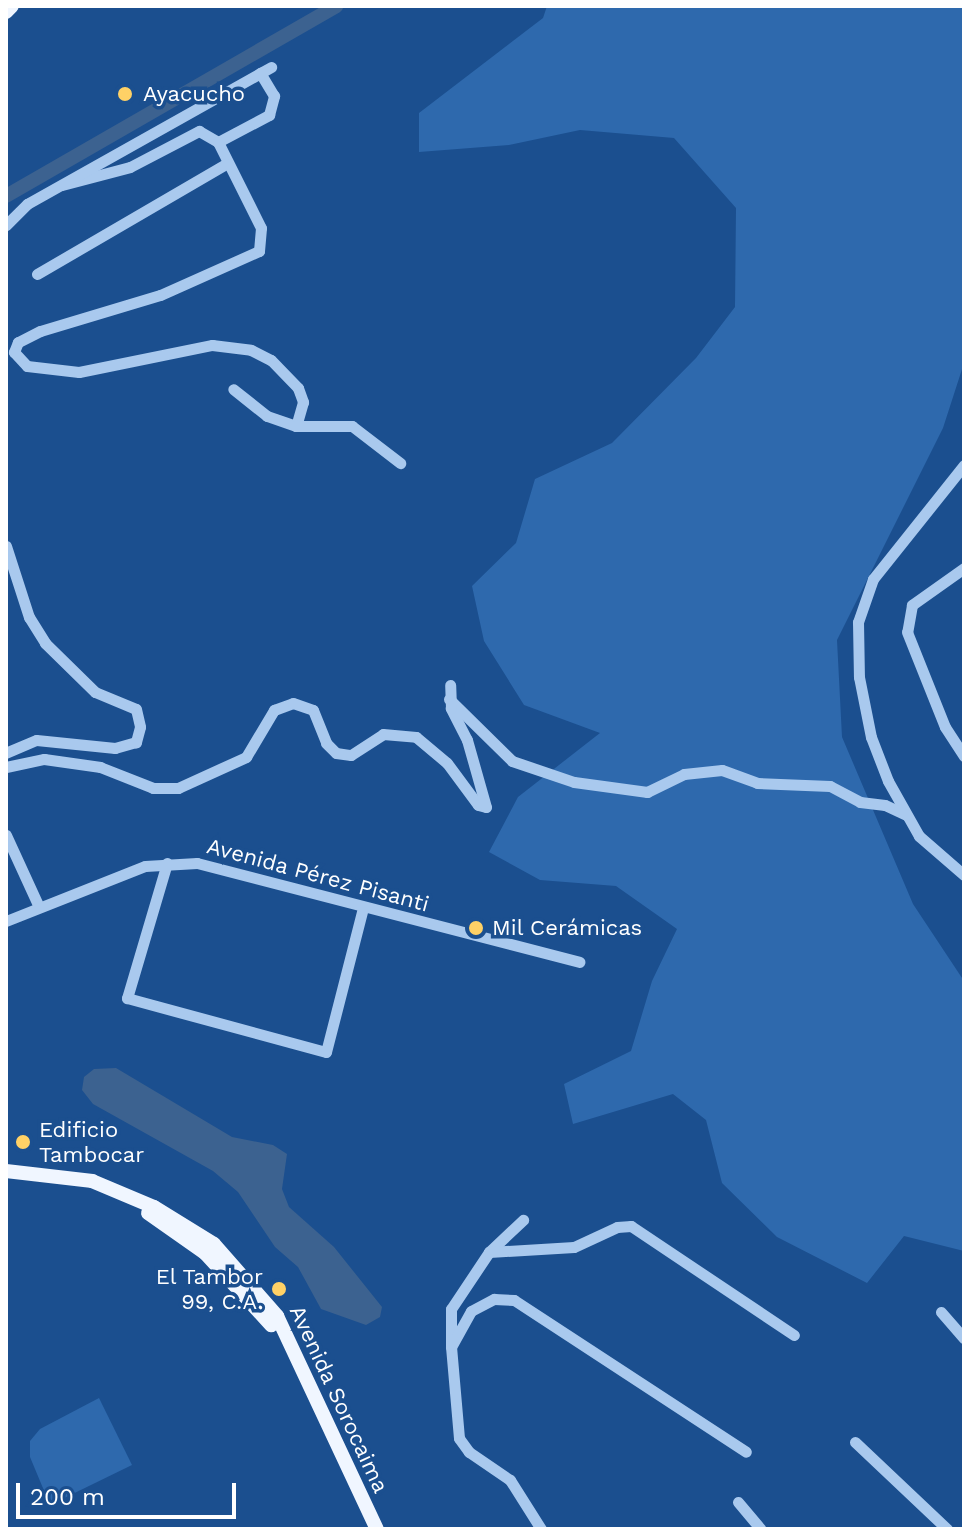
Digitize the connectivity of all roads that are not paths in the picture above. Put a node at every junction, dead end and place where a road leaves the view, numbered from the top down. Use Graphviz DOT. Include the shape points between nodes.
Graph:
graph roads {
  1 [pos="12,6"];
  2 [pos="6,12"];
  3 [pos="218,142"];
  4 [pos="226,164"];
  5 [pos="62,185"];
  6 [pos="6,225"];
  7 [pos="37,274"];
  8 [pos="10,348"];
  9 [pos="233,389"];
  10 [pos="296,426"];
  11 [pos="400,463"];
  12 [pos="964,465"];
  13 [pos="6,546"];
  14 [pos="964,568"];
  15 [pos="450,685"];
  16 [pos="449,699"];
  17 [pos="6,753"];
  18 [pos="964,756"];
  19 [pos="6,767"];
  20 [pos="906,815"];
  21 [pos="6,835"];
  22 [pos="167,863"];
  23 [pos="964,875"];
  24 [pos="39,907"];
  25 [pos="363,908"];
  26 [pos="6,921"];
  27 [pos="579,962"];
  28 [pos="6,1171"];
  29 [pos="64,1180"];
  30 [pos="6,1181"];
  31 [pos="523,1220"];
  32 [pos="489,1252"];
  33 [pos="941,1312"];
  34 [pos="794,1335"];
  35 [pos="964,1338"];
  36 [pos="451,1347"];
  37 [pos="855,1442"];
  38 [pos="746,1452"];
  39 [pos="738,1502"];
  40 [pos="370,1525"];
  41 [pos="541,1529"];
  42 [pos="761,1529"];
  43 [pos="947,1529"];
  1 -- 2 [label="main road"];
  3 -- 4 [label="street"];
  3 -- 5 [label="street" via="199,131 141,162"];
  3 -- 5 [label="street" via="269,115 274,96 266,70"];
  4 -- 7 [label="street"];
  4 -- 8 [label="street" via="261,228 263,243 252,256 160,295 40,331"];
  5 -- 6 [label="street" via="21,207"];
  8 -- 10 [label="street" via="27,366 79,372 212,345 251,350 271,360 298,388 303,402"];
  9 -- 10 [label="street" via="267,416"];
  10 -- 11 [label="street" via="352,426"];
  12 -- 20 [label="street" via="873,579 858,622 859,677 871,737"];
  13 -- 17 [label="street" via="22,582 29,617 45,643 95,692 136,709 140,727 136,742 115,748 36,740"];
  14 -- 18 [label="street" via="912,605 907,632 945,727"];
  15 -- 16 [label="street"];
  16 -- 19 [label="street" via="488,799 486,807 475,802 440,755 416,737 383,734 351,755 336,753 326,743 313,710 293,703 274,710 246,757 178,788 153,788 100,767 44,759"];
  16 -- 20 [label="street" via="512,761 574,782 647,792 684,774 722,770 757,783 830,786 860,802"];
  20 -- 23 [label="street" via="919,836"];
  21 -- 24 [label="street"];
  22 -- 24 [label="street, Avenida Pérez Pisanti" via="145,866"];
  22 -- 25 [label="street, Avenida Pérez Pisanti" via="197,863"];
  22 -- 25 [label="street" via="127,998 326,1052"];
  24 -- 26 [label="street, Avenida Pérez Pisanti"];
  25 -- 27 [label="street, Avenida Pérez Pisanti"];
  28 -- 29 [label="main road, Avenida Sorocaima"];
  29 -- 30 [label="main road, Avenida Sorocaima"];
  29 -- 40 [label="main road, Avenida Sorocaima" via="123,1192 165,1213 214,1244 246,1277 277,1316 295,1351"];
  31 -- 32 [label="street"];
  32 -- 34 [label="street" via="574,1247 631,1226"];
  32 -- 36 [label="street" via="451,1309"];
  33 -- 35 [label="street"];
  36 -- 38 [label="street" via="471,1311 494,1299 514,1300"];
  36 -- 41 [label="street" via="459,1438 469,1452 510,1480"];
  37 -- 43 [label="street"];
  39 -- 42 [label="street"];
}
